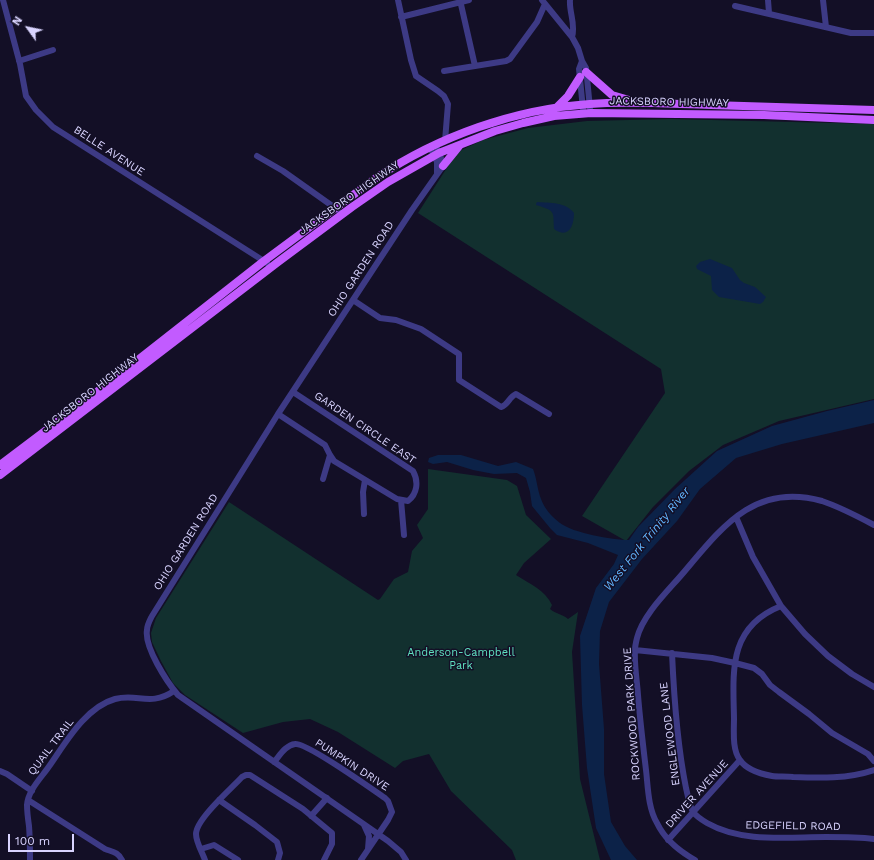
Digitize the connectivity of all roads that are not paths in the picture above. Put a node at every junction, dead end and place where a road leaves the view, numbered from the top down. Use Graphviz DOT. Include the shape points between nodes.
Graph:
graph roads {
  1 [pos="3,0"];
  2 [pos="398,0"];
  3 [pos="469,0"];
  4 [pos="570,0"];
  5 [pos="768,0"];
  6 [pos="823,0"];
  7 [pos="461,1"];
  8 [pos="543,2"];
  9 [pos="735,6"];
  10 [pos="769,13"];
  11 [pos="401,17"];
  12 [pos="826,27"];
  13 [pos="874,33"];
  14 [pos="571,35"];
  15 [pos="53,50"];
  16 [pos="19,61"];
  17 [pos="475,66"];
  18 [pos="444,71"];
  19 [pos="583,74"];
  20 [pos="586,104"];
  21 [pos="651,104"];
  22 [pos="556,108"];
  23 [pos="874,110"];
  24 [pos="773,111"];
  25 [pos="587,113"];
  26 [pos="874,120"];
  27 [pos="445,141"];
  28 [pos="461,144"];
  29 [pos="435,150"];
  30 [pos="257,156"];
  31 [pos="443,166"];
  32 [pos="436,175"];
  33 [pos="336,208"];
  34 [pos="343,214"];
  35 [pos="264,261"];
  36 [pos="272,267"];
  37 [pos="353,300"];
  38 [pos="178,334"];
  39 [pos="293,392"];
  40 [pos="278,414"];
  41 [pos="549,414"];
  42 [pos="23,447"];
  43 [pos="28,454"];
  44 [pos="330,455"];
  45 [pos="0,465"];
  46 [pos="0,475"];
  47 [pos="323,479"];
  48 [pos="365,480"];
  49 [pos="401,500"];
  50 [pos="364,514"];
  51 [pos="736,517"];
  52 [pos="874,525"];
  53 [pos="404,535"];
  54 [pos="781,606"];
  55 [pos="635,650"];
  56 [pos="672,653"];
  57 [pos="735,663"];
  58 [pos="874,687"];
  59 [pos="174,691"];
  60 [pos="740,760"];
  61 [pos="874,761"];
  62 [pos="274,762"];
  63 [pos="874,770"];
  64 [pos="0,771"];
  65 [pos="32,791"];
  66 [pos="327,798"];
  67 [pos="28,800"];
  68 [pos="219,800"];
  69 [pos="693,812"];
  70 [pos="311,816"];
  71 [pos="362,822"];
  72 [pos="378,834"];
  73 [pos="874,839"];
  74 [pos="668,840"];
  75 [pos="201,849"];
  76 [pos="368,849"];
  77 [pos="30,860"];
  78 [pos="122,860"];
  79 [pos="205,860"];
  80 [pos="238,860"];
  81 [pos="278,860"];
  82 [pos="324,860"];
  83 [pos="361,860"];
  84 [pos="406,860"];
  85 [pos="695,860"];
  1 -- 16 [label="street, BELLE AVENUE"];
  2 -- 11 [label="street"];
  3 -- 7 [label="street"];
  4 -- 14 [label="street" via="574,32"];
  5 -- 10 [label="street"];
  6 -- 12 [label="street"];
  7 -- 11 [label="street"];
  7 -- 17 [label="street"];
  8 -- 14 [label="street"];
  8 -- 17 [label="street" via="537,22 510,59"];
  9 -- 10 [label="street"];
  10 -- 12 [label="street"];
  11 -- 27 [label="street" via="416,76 444,96 448,104"];
  12 -- 13 [label="street" via="851,33"];
  14 -- 19 [label="street" via="578,48 582,61 579,69"];
  15 -- 16 [label="street"];
  16 -- 35 [label="street, BELLE AVENUE" via="26,96 53,127"];
  17 -- 18 [label="street"];
  19 -- 20 [label="street"];
  19 -- 21 [label="main road" via="615,97"];
  19 -- 22 [label="main road"];
  20 -- 21 [label="main road, JACKSBORO HIGHWAY"];
  20 -- 22 [label="main road, JACKSBORO HIGHWAY"];
  20 -- 25 [label="street"];
  21 -- 24 [label="main road, JACKSBORO HIGHWAY"];
  22 -- 27 [label="main road, JACKSBORO HIGHWAY" via="519,115"];
  23 -- 24 [label="main road, JACKSBORO HIGHWAY"];
  24 -- 25 [label="main road, JACKSBORO HIGHWAY"];
  24 -- 26 [label="main road, JACKSBORO HIGHWAY"];
  25 -- 28 [label="main road, JACKSBORO HIGHWAY" via="554,116 523,123 495,130"];
  27 -- 29 [label="main road, JACKSBORO HIGHWAY"];
  28 -- 29 [label="main road, JACKSBORO HIGHWAY"];
  28 -- 31 [label="main road"];
  29 -- 31 [label="street"];
  29 -- 32 [label="street"];
  29 -- 33 [label="main road, JACKSBORO HIGHWAY" via="394,166"];
  29 -- 34 [label="main road, JACKSBORO HIGHWAY"];
  30 -- 33 [label="street"];
  31 -- 32 [label="street, OHIO GARDEN ROAD"];
  32 -- 37 [label="street, OHIO GARDEN ROAD"];
  33 -- 34 [label="street"];
  33 -- 35 [label="main road, JACKSBORO HIGHWAY"];
  34 -- 36 [label="main road, JACKSBORO HIGHWAY"];
  35 -- 36 [label="street, BELLE AVENUE"];
  35 -- 38 [label="main road, JACKSBORO HIGHWAY"];
  36 -- 38 [label="main road, JACKSBORO HIGHWAY"];
  37 -- 39 [label="street, OHIO GARDEN ROAD"];
  37 -- 41 [label="street" via="380,318 396,320 420,329 459,354 459,380 501,407 516,394"];
  38 -- 42 [label="main road, JACKSBORO HIGHWAY"];
  38 -- 43 [label="main road, JACKSBORO HIGHWAY"];
  39 -- 40 [label="street, OHIO GARDEN ROAD"];
  39 -- 49 [label="street, GARDEN CIRCLE EAST" via="413,471 417,482 414,494 408,501"];
  40 -- 44 [label="street" via="326,445"];
  40 -- 59 [label="street, OHIO GARDEN ROAD" via="148,624 146,632 149,645 165,679"];
  42 -- 43 [label="main road"];
  42 -- 45 [label="main road, JACKSBORO HIGHWAY"];
  43 -- 46 [label="main road, JACKSBORO HIGHWAY"];
  44 -- 47 [label="street"];
  44 -- 48 [label="street" via="334,461"];
  48 -- 49 [label="street"];
  48 -- 50 [label="street"];
  49 -- 53 [label="street"];
  51 -- 52 [label="street, ROCKWOOD PARK DRIVE" via="763,502 789,497 837,506"];
  51 -- 54 [label="street" via="753,557"];
  51 -- 55 [label="street, ROCKWOOD PARK DRIVE" via="718,532 649,615 638,636"];
  54 -- 57 [label="street" via="757,620 748,629 738,647"];
  54 -- 58 [label="street" via="828,656"];
  55 -- 56 [label="street"];
  55 -- 74 [label="street, ROCKWOOD PARK DRIVE" via="648,790 656,822"];
  56 -- 57 [label="street"];
  56 -- 69 [label="street, ENGLEWOOD LANE" via="683,772"];
  57 -- 60 [label="street" via="735,746"];
  57 -- 61 [label="street" via="754,668 779,692 832,733 868,754"];
  59 -- 62 [label="street, OHIO GARDEN ROAD"];
  59 -- 65 [label="street, QUAIL TRAIL" via="153,700 126,697 115,699 93,711 72,732"];
  60 -- 63 [label="street" via="744,765 772,776 820,778 856,775"];
  60 -- 69 [label="street, DRIVER AVENUE"];
  62 -- 66 [label="street, OHIO GARDEN ROAD"];
  62 -- 72 [label="street, PUMPKIN DRIVE" via="286,749 300,744 385,798 392,812"];
  64 -- 65 [label="street"];
  65 -- 67 [label="street, QUAIL TRAIL"];
  66 -- 70 [label="street"];
  66 -- 71 [label="street, OHIO GARDEN ROAD"];
  67 -- 77 [label="street, QUAIL TRAIL"];
  67 -- 78 [label="street" via="105,849 117,853"];
  68 -- 70 [label="street" via="242,777 250,775"];
  68 -- 75 [label="street" via="202,819 197,829 196,835"];
  68 -- 81 [label="street" via="277,842 280,853"];
  69 -- 73 [label="street, EDGEFIELD ROAD" via="716,828 746,835"];
  69 -- 74 [label="street, DRIVER AVENUE"];
  70 -- 82 [label="street" via="332,833 332,844"];
  71 -- 72 [label="street, OHIO GARDEN ROAD"];
  71 -- 76 [label="street" via="369,836"];
  72 -- 76 [label="street"];
  72 -- 84 [label="street, OHIO GARDEN ROAD" via="392,843"];
  74 -- 85 [label="street, ROCKWOOD PARK DRIVE"];
  75 -- 79 [label="street"];
  75 -- 80 [label="street" via="214,845"];
  76 -- 83 [label="street"];
}
